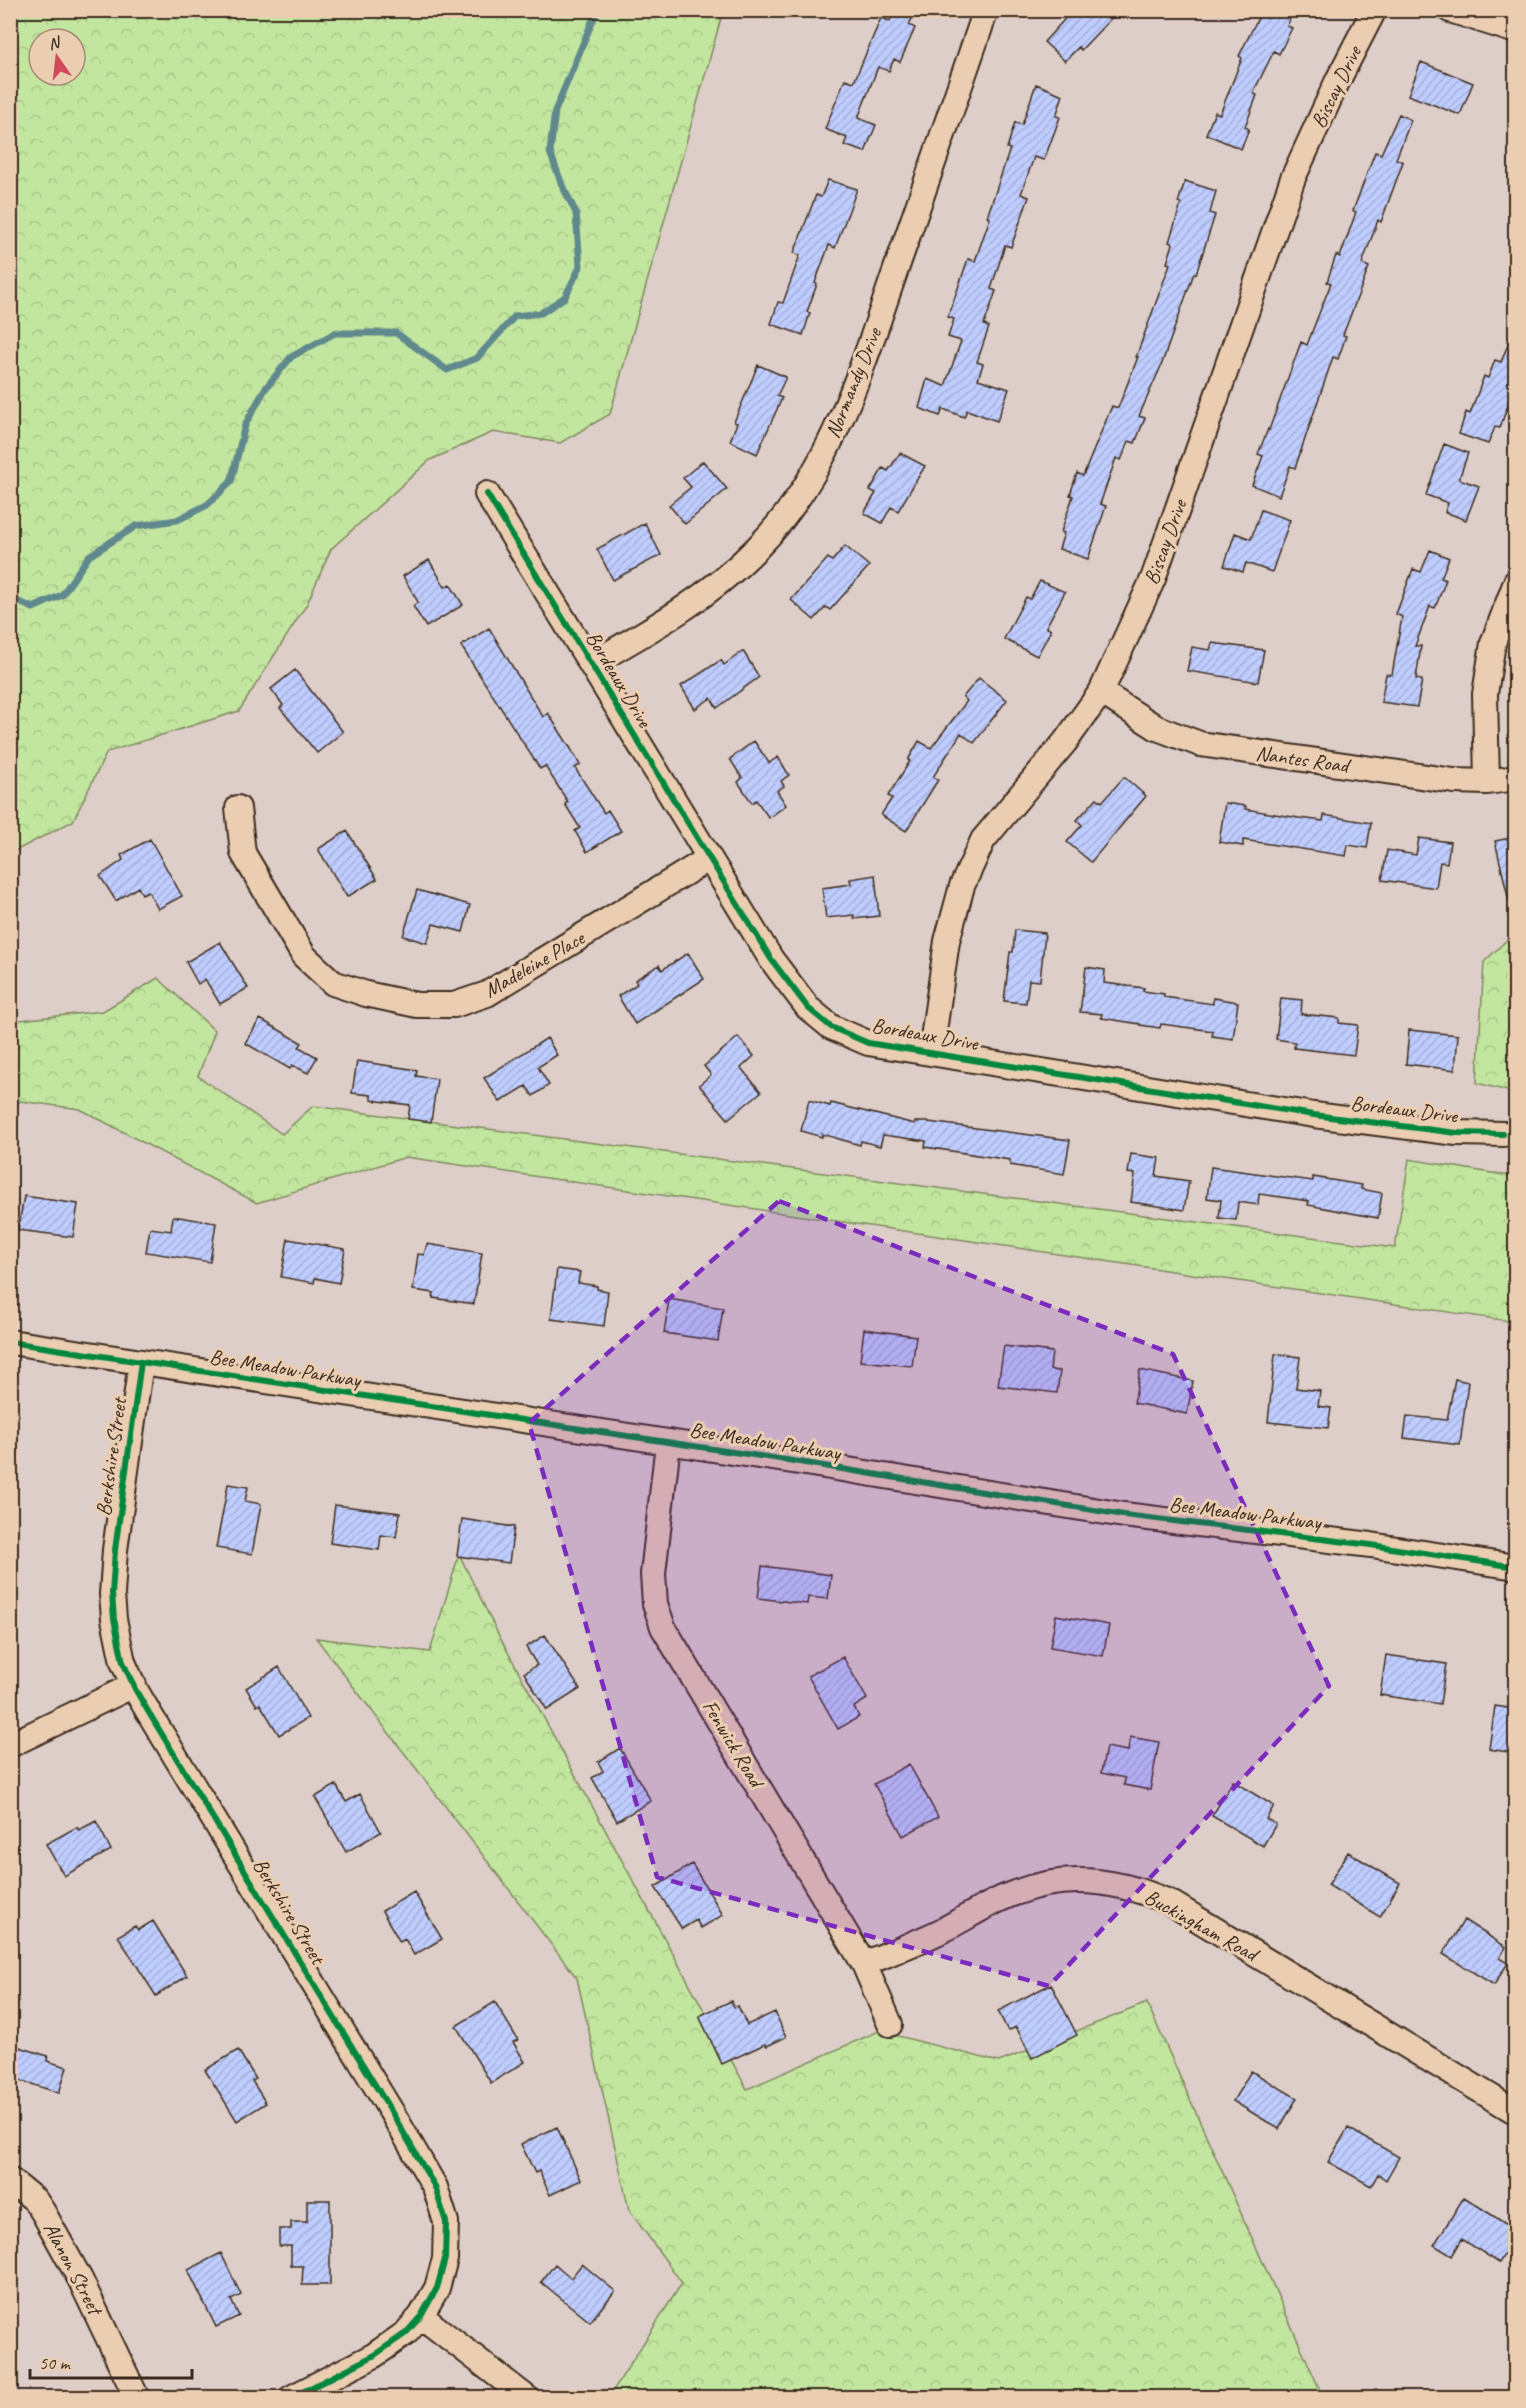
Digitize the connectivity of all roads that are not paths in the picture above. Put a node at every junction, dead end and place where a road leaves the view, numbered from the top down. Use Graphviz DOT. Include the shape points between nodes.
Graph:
graph roads {
  1 [pos="986,10"];
  2 [pos="1374,10"];
  3 [pos="1449,10"];
  4 [pos="1515,31"];
  5 [pos="487,494"];
  6 [pos="1515,582"];
  7 [pos="591,664"];
  8 [pos="1101,692"];
  9 [pos="1515,778"];
  10 [pos="1487,782"];
  11 [pos="238,808"];
  12 [pos="708,859"];
  13 [pos="931,1052"];
  14 [pos="1503,1134"];
  15 [pos="10,1342"];
  16 [pos="141,1362"];
  17 [pos="668,1443"];
  18 [pos="1515,1567"];
  19 [pos="134,1685"];
  20 [pos="10,1745"];
  21 [pos="864,1964"];
  22 [pos="890,2024"];
  23 [pos="1515,2112"];
  24 [pos="10,2180"];
  25 [pos="421,2316"];
  26 [pos="137,2397"];
  27 [pos="291,2397"];
  28 [pos="527,2397"];
  1 -- 7 [label="street, Normandy Drive" via="858,377 821,462 760,546 717,586 672,618"];
  2 -- 8 [label="street, Biscay Drive" via="1293,178 1153,579"];
  3 -- 4 [label="street"];
  5 -- 7 [label="street, Bordeaux Drive"];
  6 -- 10 [label="street" via="1493,643 1485,694"];
  7 -- 12 [label="street, Bordeaux Drive"];
  8 -- 10 [label="street, Nantes Road" via="1157,728 1200,744 1454,781"];
  8 -- 13 [label="street, Biscay Drive" via="1065,742 983,840 962,886 946,940"];
  9 -- 10 [label="street, Nantes Road"];
  11 -- 12 [label="street, Madeleine Place" via="243,853 304,956 333,983 417,1005 454,1005 487,994"];
  12 -- 13 [label="street, Bordeaux Drive" via="771,959 808,1008 831,1028 868,1043"];
  13 -- 14 [label="street, Bordeaux Drive" via="1314,1116 1457,1133"];
  15 -- 16 [label="street, Bee Meadow Parkway"];
  16 -- 17 [label="street, Bee Meadow Parkway"];
  16 -- 19 [label="street, Berkshire Street" via="112,1581 117,1637"];
  17 -- 18 [label="street, Bee Meadow Parkway" via="1124,1515"];
  17 -- 21 [label="street, Fenwick Road" via="653,1574 655,1604 663,1627"];
  19 -- 20 [label="street"];
  19 -- 25 [label="street, Berkshire Street" via="435,2187 446,2222 447,2245 437,2288"];
  21 -- 22 [label="street, Fenwick Road"];
  21 -- 23 [label="street, Buckingham Road" via="1013,1893 1046,1883 1090,1880 1120,1884 1171,1903"];
  24 -- 26 [label="street, Alanon Street" via="44,2212"];
  25 -- 27 [label="street, Berkshire Street" via="406,2333 373,2356"];
  25 -- 28 [label="street"];
}
